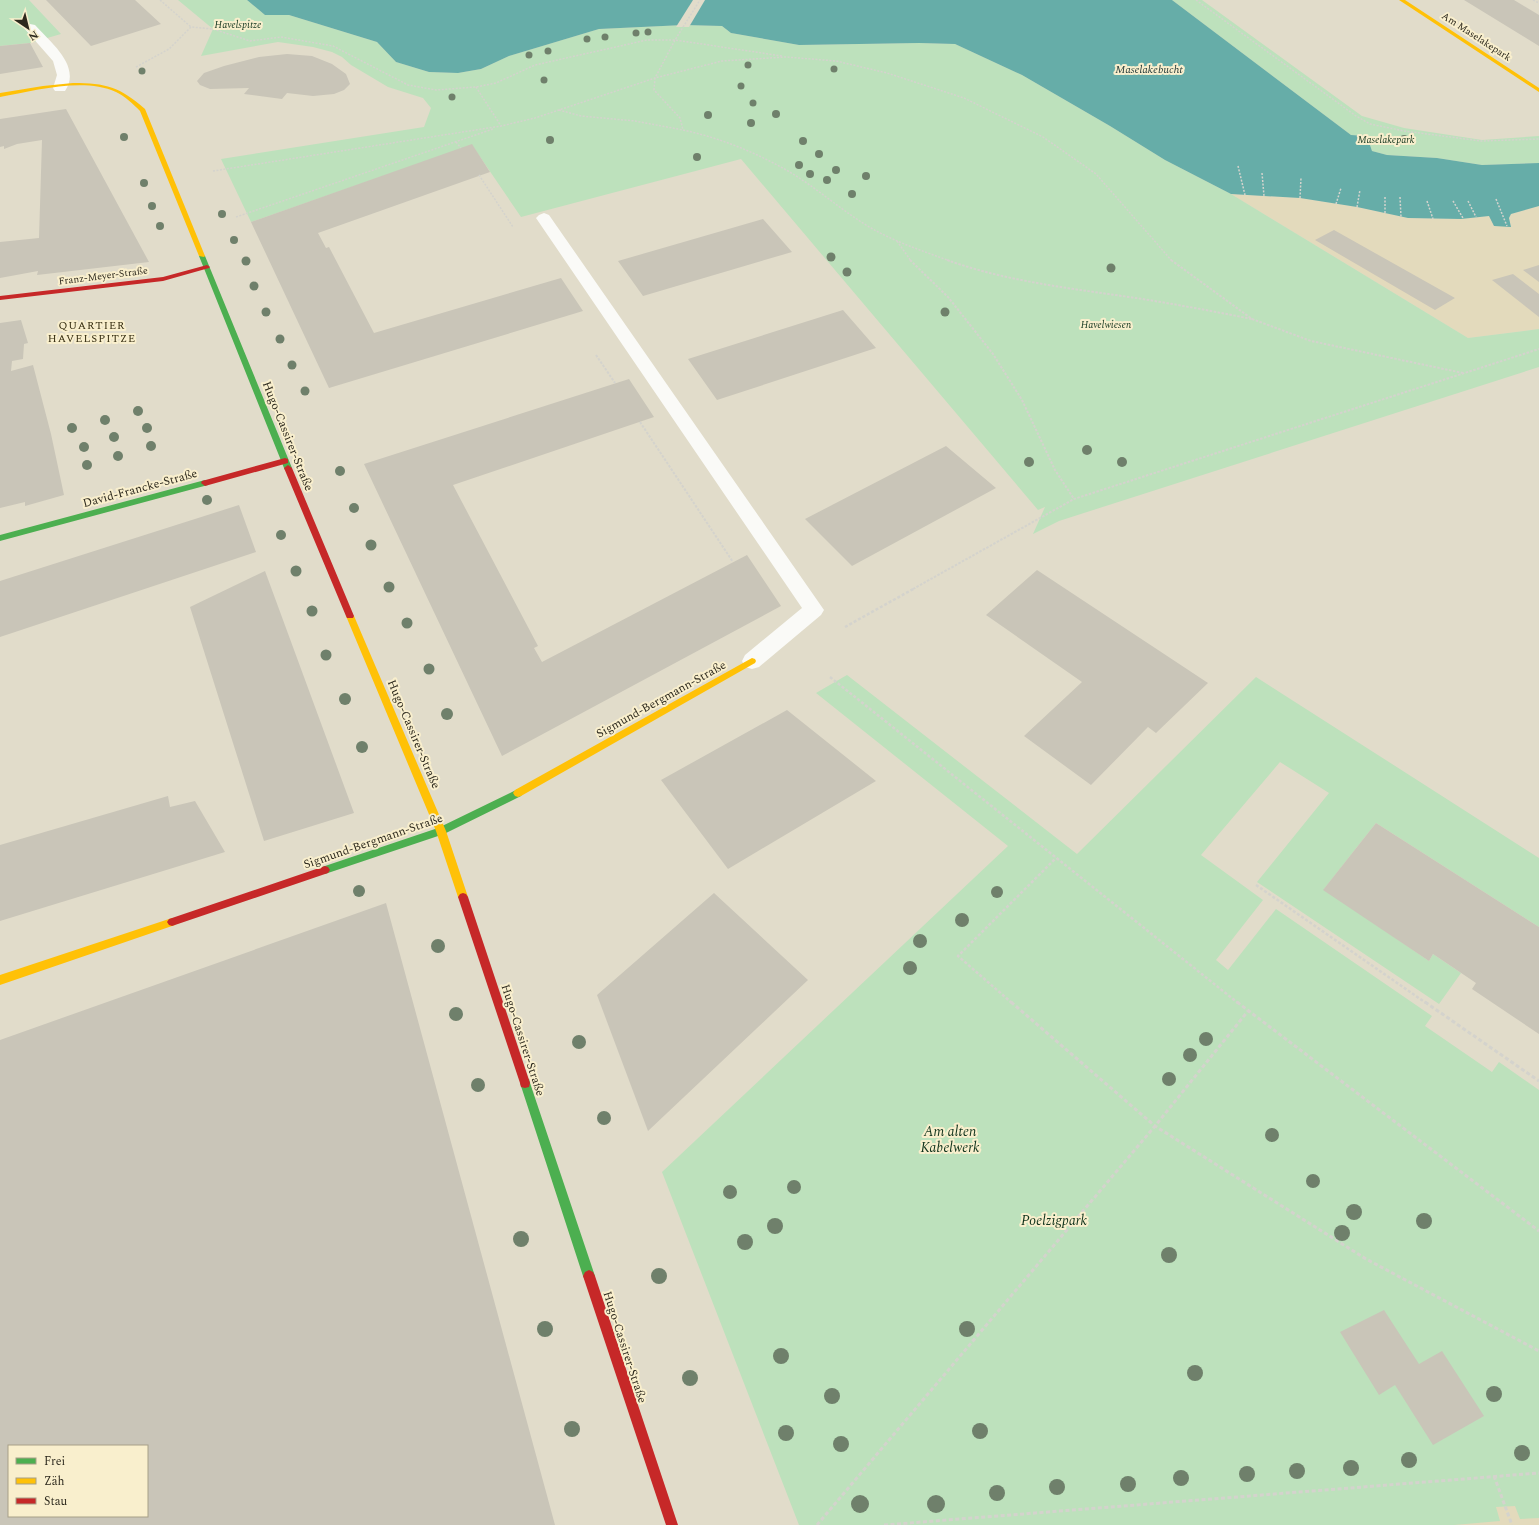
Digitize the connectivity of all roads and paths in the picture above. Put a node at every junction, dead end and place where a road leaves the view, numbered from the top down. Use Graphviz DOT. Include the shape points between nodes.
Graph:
graph roads {
  1 [pos="160,0"];
  2 [pos="700,0"];
  3 [pos="1196,0"];
  4 [pos="1402,0"];
  5 [pos="1533,0"];
  6 [pos="1539,3"];
  7 [pos="191,27"];
  8 [pos="30,28"];
  9 [pos="675,40"];
  10 [pos="786,57"];
  11 [pos="131,70"];
  12 [pos="655,78"];
  13 [pos="476,87"];
  14 [pos="60,88"];
  15 [pos="1539,90"];
  16 [pos="0,95"];
  17 [pos="559,110"];
  18 [pos="501,126"];
  19 [pos="683,130"];
  20 [pos="1539,138"];
  21 [pos="456,142"];
  22 [pos="461,148"];
  23 [pos="1238,166"];
  24 [pos="213,171"];
  25 [pos="1262,173"];
  26 [pos="1301,178"];
  27 [pos="1341,188"];
  28 [pos="1360,190"];
  29 [pos="1245,194"];
  30 [pos="1264,196"];
  31 [pos="1386,197"];
  32 [pos="1400,197"];
  33 [pos="1300,198"];
  34 [pos="1496,199"];
  35 [pos="1427,201"];
  36 [pos="1453,201"];
  37 [pos="1468,201"];
  38 [pos="1336,204"];
  39 [pos="1357,207"];
  40 [pos="1385,213"];
  41 [pos="1401,216"];
  42 [pos="236,217"];
  43 [pos="1476,217"];
  44 [pos="544,218"];
  45 [pos="1433,218"];
  46 [pos="1463,218"];
  47 [pos="1507,226"];
  48 [pos="897,241"];
  49 [pos="207,267"];
  50 [pos="0,298"];
  51 [pos="1252,319"];
  52 [pos="1539,349"];
  53 [pos="1463,373"];
  54 [pos="640,422"];
  55 [pos="285,462"];
  56 [pos="1074,499"];
  57 [pos="0,538"];
  58 [pos="733,562"];
  59 [pos="841,629"];
  60 [pos="752,661"];
  61 [pos="830,677"];
  62 [pos="441,831"];
  63 [pos="1056,858"];
  64 [pos="1256,885"];
  65 [pos="0,980"];
  66 [pos="1248,1011"];
  67 [pos="1539,1081"];
  68 [pos="1155,1126"];
  69 [pos="1539,1231"];
  70 [pos="1539,1351"];
  71 [pos="1539,1473"];
  72 [pos="1494,1476"];
  73 [pos="672,1525"];
  74 [pos="817,1525"];
  75 [pos="884,1525"];
  76 [pos="1512,1525"];
  1 -- 7 [label="path"];
  2 -- 9 [label="path"];
  3 -- 20 [label="path" via="1370,124 1481,142"];
  4 -- 15 [label="street, Am Maselakepark"];
  5 -- 6 [label="path"];
  7 -- 11 [label="path" via="169,49"];
  7 -- 13 [label="path" via="213,29 250,41 280,37 334,46 408,85 436,90"];
  8 -- 14 [label="lane" via="59,60 64,75"];
  9 -- 10 [label="path"];
  9 -- 12 [label="path"];
  9 -- 13 [label="path" via="647,40 535,65 496,83"];
  10 -- 12 [label="path" via="722,61"];
  10 -- 51 [label="path" via="836,61 887,73 964,98 1043,137 1096,174 1172,261"];
  12 -- 17 [label="path"];
  12 -- 19 [label="path" via="654,90 680,118"];
  13 -- 18 [label="path"];
  14 -- 16 [label="street, Hugo-Cassirer-Straße"];
  14 -- 49 [label="street, Hugo-Cassirer-Straße" via="102,87 117,90 143,110"];
  17 -- 18 [label="path"];
  17 -- 19 [label="path" via="580,116 635,121"];
  18 -- 21 [label="path"];
  18 -- 24 [label="path"];
  19 -- 48 [label="path" via="710,136 749,151 825,195 871,228"];
  21 -- 22 [label="path"];
  21 -- 42 [label="path"];
  23 -- 29 [label="path"];
  25 -- 30 [label="path"];
  26 -- 33 [label="path"];
  27 -- 38 [label="path"];
  28 -- 39 [label="path"];
  31 -- 40 [label="path"];
  32 -- 41 [label="path"];
  34 -- 47 [label="path"];
  35 -- 45 [label="path"];
  36 -- 46 [label="path"];
  37 -- 43 [label="path"];
  44 -- 60 [label="lane" via="814,610"];
  48 -- 51 [label="path" via="964,266 1046,285 1176,304"];
  48 -- 56 [label="path" via="902,253 947,295 978,332 1007,373 1031,416 1059,479"];
  49 -- 50 [label="street, Franz-Meyer-Straße" via="163,279"];
  49 -- 55 [label="street, Hugo-Cassirer-Straße"];
  51 -- 53 [label="path" via="1311,341"];
  52 -- 53 [label="path"];
  53 -- 56 [label="path"];
  54 -- 58 [label="path"];
  55 -- 57 [label="street, David-Francke-Straße"];
  55 -- 62 [label="street, Hugo-Cassirer-Straße"];
  56 -- 59 [label="path"];
  60 -- 62 [label="street, Sigmund-Bergmann-Straße" via="505,800"];
  61 -- 63 [label="path"];
  62 -- 65 [label="street, Sigmund-Bergmann-Straße"];
  62 -- 73 [label="street, Hugo-Cassirer-Straße"];
  63 -- 66 [label="path"];
  63 -- 68 [label="path" via="958,956"];
  64 -- 67 [label="path"];
  66 -- 68 [label="path"];
  66 -- 69 [label="path"];
  68 -- 70 [label="path" via="1366,1259"];
  68 -- 74 [label="path"];
  71 -- 72 [label="path"];
  72 -- 75 [label="path"];
  72 -- 76 [label="path"];
}
